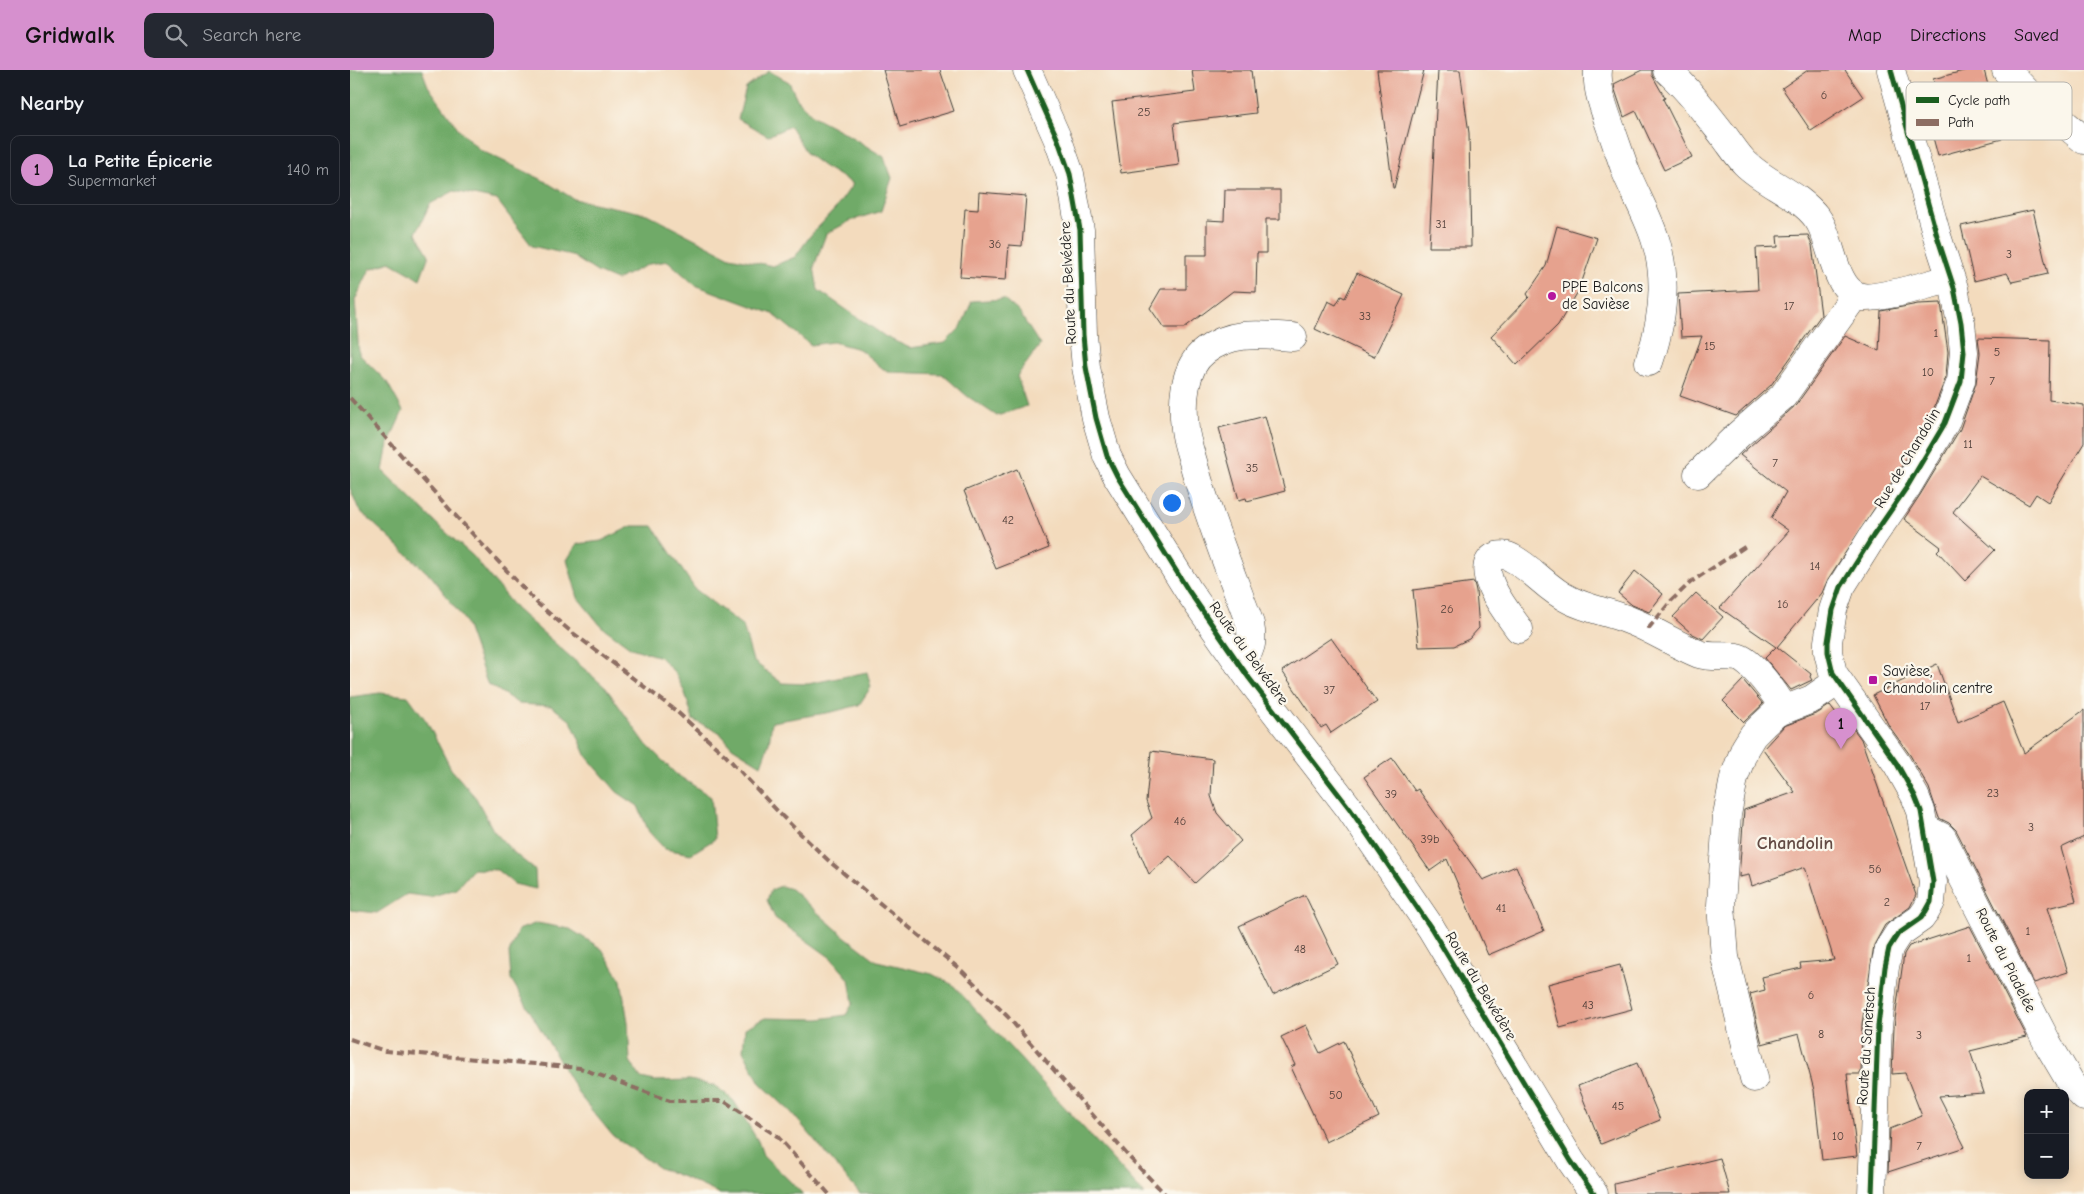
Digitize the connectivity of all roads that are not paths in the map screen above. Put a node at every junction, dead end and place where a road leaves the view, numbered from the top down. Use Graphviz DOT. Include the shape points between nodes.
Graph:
graph roads {
  1 [pos="1027,70"];
  2 [pos="1598,70"];
  3 [pos="1667,70"];
  4 [pos="1891,70"];
  5 [pos="2006,70"];
  6 [pos="2017,82"];
  7 [pos="1906,123"];
  8 [pos="2072,130"];
  9 [pos="1911,140"];
  10 [pos="2084,140"];
  11 [pos="1950,279"];
  12 [pos="1855,295"];
  13 [pos="1293,337"];
  14 [pos="1649,362"];
  15 [pos="1698,474"];
  16 [pos="1519,629"];
  17 [pos="1238,662"];
  18 [pos="1838,682"];
  19 [pos="1784,709"];
  20 [pos="1924,828"];
  21 [pos="1754,1078"];
  22 [pos="2084,1097"];
  23 [pos="1594,1194"];
  24 [pos="1872,1194"];
  1 -- 17 [label="street, Route du Belvédère" via="1070,174 1080,230 1086,367 1107,456 1188,590"];
  2 -- 14 [label="street" via="1603,104 1626,172 1651,227 1660,260 1662,299"];
  3 -- 12 [label="street" via="1744,162 1804,204 1817,218 1843,283"];
  4 -- 7 [label="street, Rue de Chandolin"];
  5 -- 6 [label="street"];
  8 -- 10 [label="street"];
  9 -- 11 [label="street, Rue de Chandolin"];
  11 -- 12 [label="street" via="1878,296"];
  11 -- 18 [label="street, Rue de Chandolin" via="1963,337 1963,366 1957,393 1925,458 1841,587 1828,642 1830,663"];
  12 -- 15 [label="street" via="1783,396"];
  13 -- 17 [label="street" via="1246,334 1204,352 1190,370 1184,402 1184,430 1207,511 1250,624 1253,642 1249,652"];
  16 -- 19 [label="street" via="1489,581 1490,560 1495,556 1512,558 1554,590 1582,606 1632,621 1700,654 1739,657 1749,664"];
  17 -- 23 [label="street, Route du Belvédère" via="1335,788 1412,900"];
  18 -- 19 [label="street" via="1812,699"];
  18 -- 20 [label="street, Rue de Chandolin" via="1905,778 1921,811"];
  19 -- 21 [label="street" via="1753,735 1738,764 1727,815 1723,863 1721,905 1725,957"];
  20 -- 22 [label="street, Route du Piadelée" via="1942,837 2048,1044 2071,1083"];
  20 -- 24 [label="street, Route du Sanetsch" via="1933,882 1931,902 1921,918 1894,940 1884,968 1877,1040"];
}
